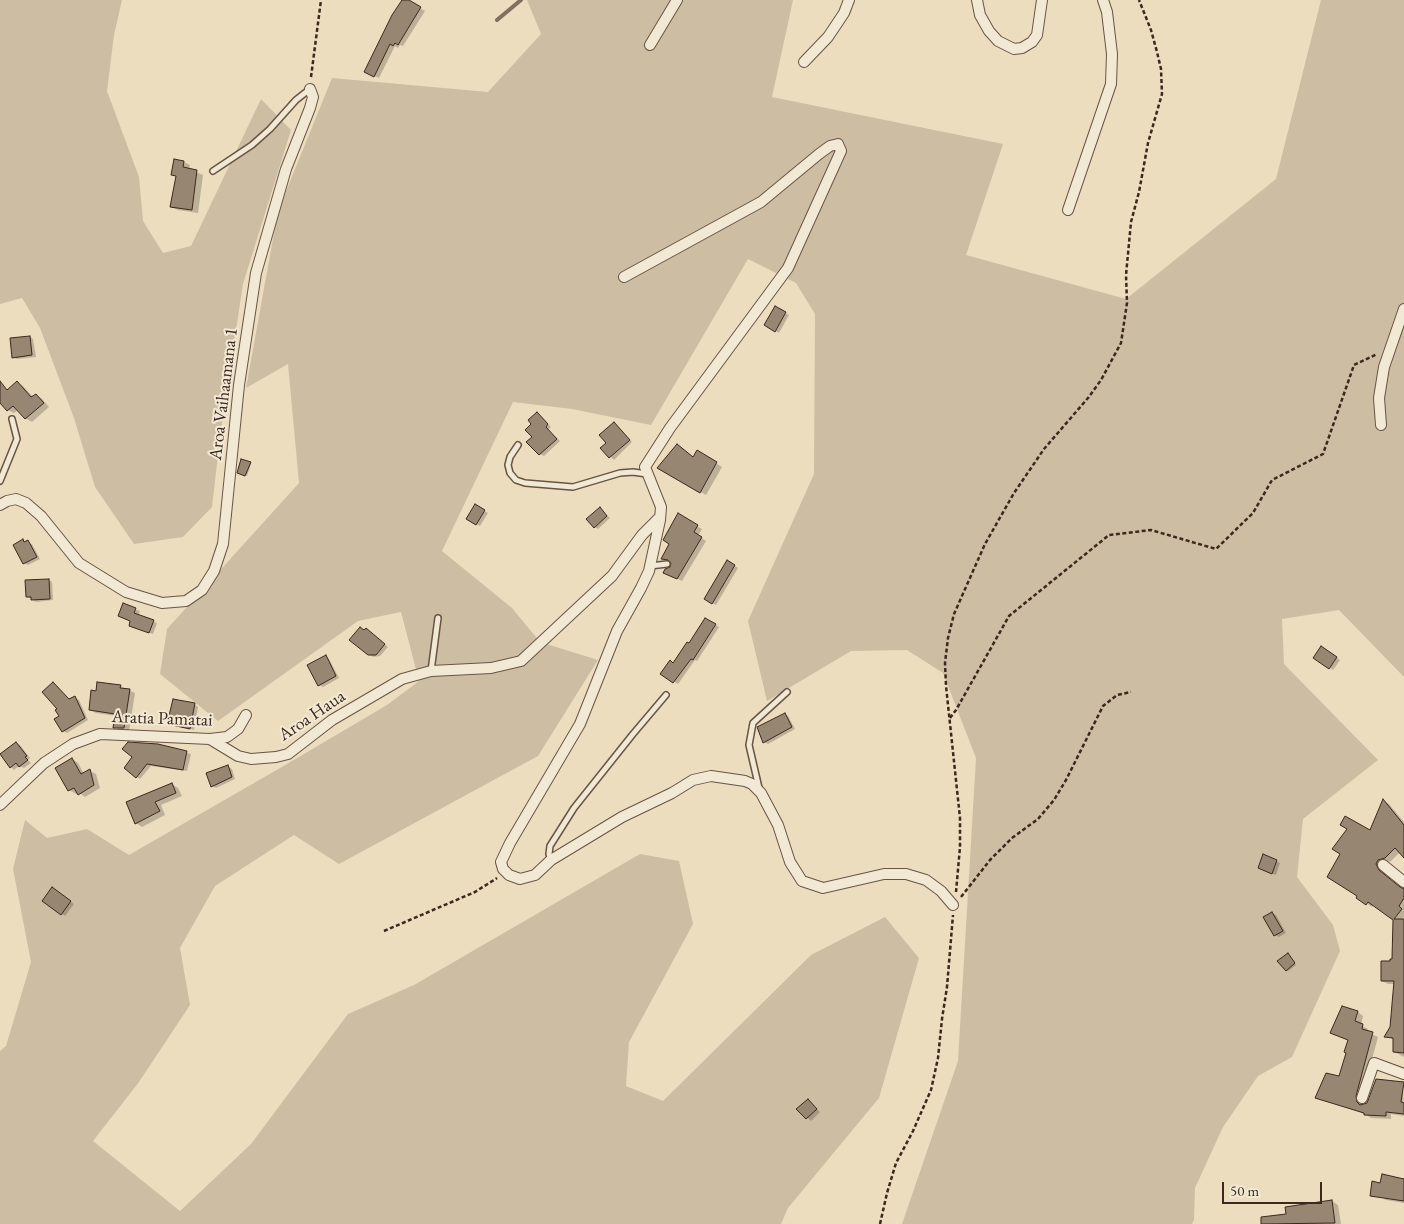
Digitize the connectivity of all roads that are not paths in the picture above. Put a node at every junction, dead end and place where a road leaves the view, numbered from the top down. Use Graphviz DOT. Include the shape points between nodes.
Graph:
graph roads {
  1 [pos="677,0"];
  2 [pos="849,0"];
  3 [pos="977,0"];
  4 [pos="1042,0"];
  5 [pos="1103,0"];
  6 [pos="650,44"];
  7 [pos="804,62"];
  8 [pos="310,89"];
  9 [pos="213,171"];
  10 [pos="1068,210"];
  11 [pos="624,277"];
  12 [pos="1404,309"];
  13 [pos="12,420"];
  14 [pos="1381,426"];
  15 [pos="518,445"];
  16 [pos="647,474"];
  17 [pos="0,481"];
  18 [pos="0,505"];
  19 [pos="660,516"];
  20 [pos="667,564"];
  21 [pos="650,566"];
  22 [pos="438,618"];
  23 [pos="431,670"];
  24 [pos="787,692"];
  25 [pos="666,695"];
  26 [pos="246,715"];
  27 [pos="210,739"];
  28 [pos="760,792"];
  29 [pos="0,805"];
  30 [pos="551,860"];
  31 [pos="1383,866"];
  32 [pos="1404,882"];
  33 [pos="953,907"];
  34 [pos="1404,1074"];
  35 [pos="1362,1098"];
  1 -- 6 [label="street"];
  2 -- 7 [label="street" via="828,37"];
  3 -- 4 [label="street" via="980,15 989,31 998,41 1014,49 1022,48 1038,35"];
  5 -- 10 [label="street" via="1112,54 1111,84"];
  8 -- 9 [label="lane" via="252,146"];
  8 -- 18 [label="street, Aroa Vaihaamana 1" via="313,97 310,108 286,169 256,273 239,385 223,544 214,571 202,590 186,600 162,603 126,592 79,563 41,516 26,503 16,499"];
  11 -- 16 [label="street" via="761,202 819,154 838,144 841,151 788,268 651,457 645,467"];
  12 -- 14 [label="street" via="1384,367 1379,398"];
  13 -- 17 [label="lane" via="17,439"];
  15 -- 16 [label="lane" via="508,465 516,480 525,483 573,487 620,474"];
  16 -- 19 [label="street" via="661,507"];
  19 -- 21 [label="street"];
  19 -- 23 [label="street, Aroa Haua" via="612,576 521,661 491,668"];
  20 -- 21 [label="lane"];
  21 -- 30 [label="street" via="614,638 580,724 501,862 506,872 520,880 535,875"];
  22 -- 23 [label="lane"];
  23 -- 27 [label="street, Aroa Haua" via="402,679 332,720 288,754 251,760"];
  24 -- 28 [label="lane" via="753,723 749,745"];
  25 -- 30 [label="lane" via="574,808 550,846"];
  26 -- 27 [label="street, Aratia Pamatai" via="238,729 227,737"];
  27 -- 29 [label="street, Aratia Pamatai" via="100,734 73,744 44,763"];
  28 -- 30 [label="street" via="752,784 732,779 711,776 693,780 622,817"];
  28 -- 33 [label="street" via="778,825 790,862 802,881 823,888 884,874 906,874 926,880 941,891"];
  31 -- 32 [label="street"];
  34 -- 35 [label="street" via="1374,1063"];
}
